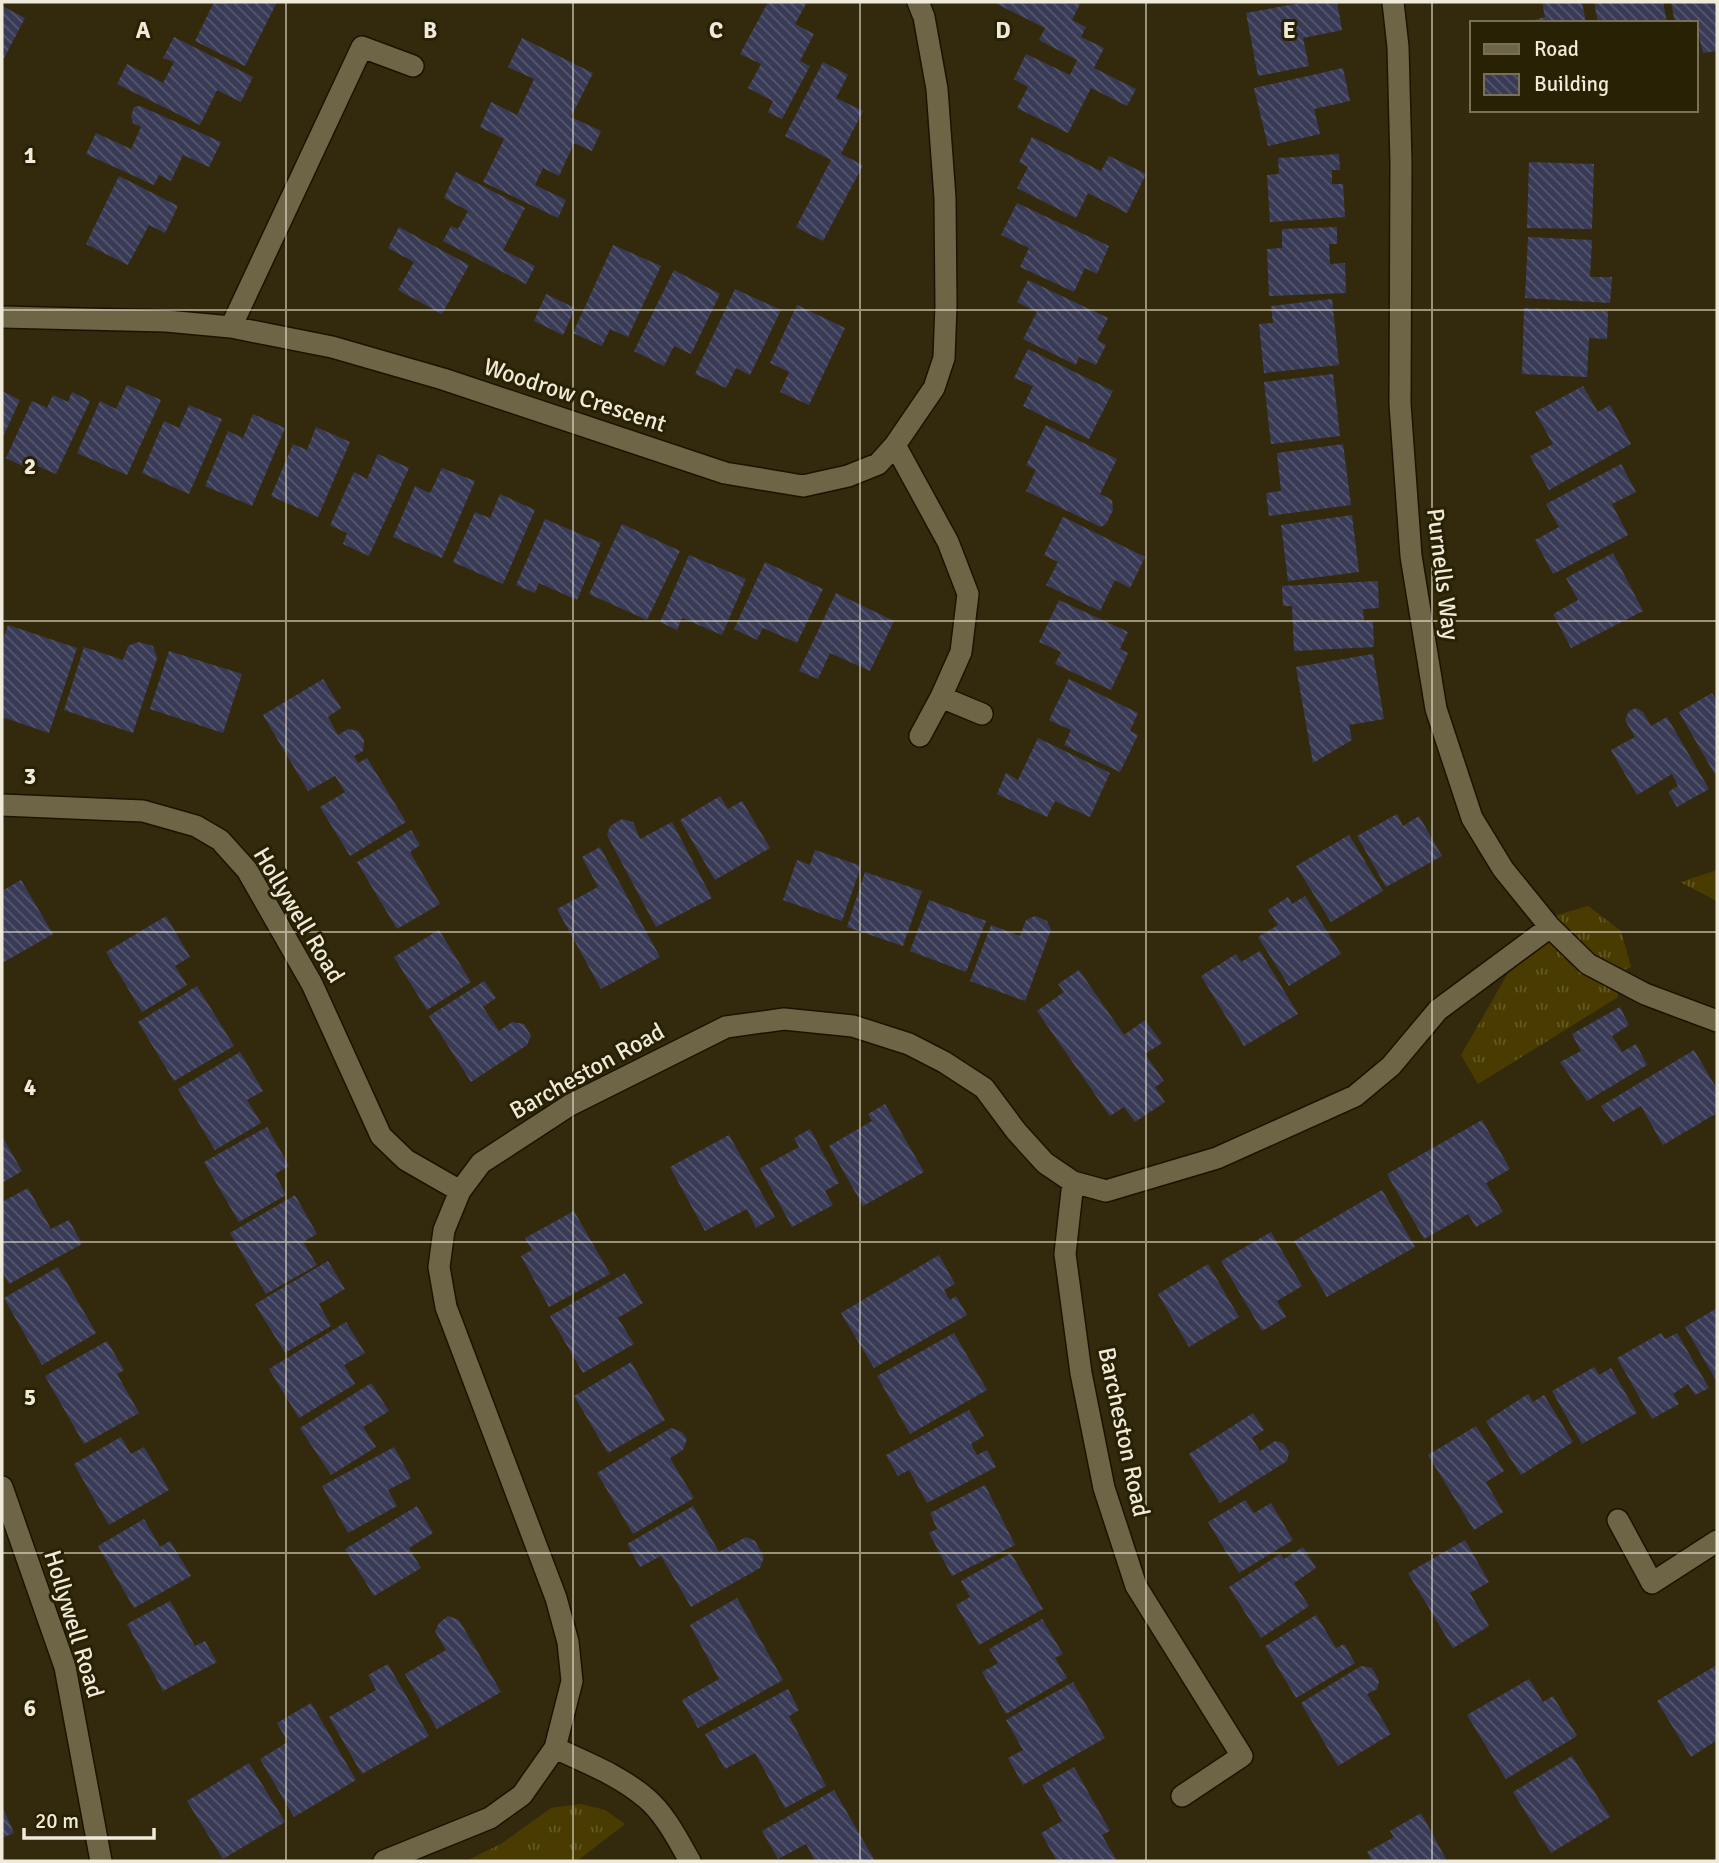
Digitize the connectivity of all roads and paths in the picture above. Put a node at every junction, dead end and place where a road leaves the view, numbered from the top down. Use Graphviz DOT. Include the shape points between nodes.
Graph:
graph roads {
  1 [pos="918,2"];
  2 [pos="1393,2"];
  3 [pos="413,66"];
  4 [pos="2,317"];
  5 [pos="231,327"];
  6 [pos="894,444"];
  7 [pos="941,697"];
  8 [pos="982,714"];
  9 [pos="920,736"];
  10 [pos="2,805"];
  11 [pos="1550,928"];
  12 [pos="1717,1021"];
  13 [pos="1073,1182"];
  14 [pos="460,1191"];
  15 [pos="2,1487"];
  16 [pos="1618,1520"];
  17 [pos="1717,1541"];
  18 [pos="555,1748"];
  19 [pos="1182,1796"];
  20 [pos="101,1861"];
  21 [pos="384,1861"];
  22 [pos="690,1861"];
  1 -- 6 [label="street, Woodrow Crescent" via="937,89 945,198 944,358 934,388"];
  2 -- 11 [label="street, Purnells Way" via="1401,163 1400,404 1411,556 1436,709 1472,818 1503,869"];
  3 -- 5 [label="street" via="362,47"];
  4 -- 5 [label="street, Woodrow Crescent"];
  5 -- 6 [label="street, Woodrow Crescent" via="332,347 443,379 725,473 803,486 877,464"];
  6 -- 7 [label="street" via="948,542 968,594 961,652"];
  7 -- 8 [label="street"];
  7 -- 9 [label="street"];
  10 -- 14 [label="street, Hollywell Road" via="143,811 196,826 220,841 247,870 312,984 381,1136 406,1160"];
  11 -- 12 [label="street, Purnells Way" via="1588,964 1645,995"];
  11 -- 13 [label="street, Barcheston Road" via="1438,1010 1391,1066 1355,1096 1217,1158 1163,1175 1106,1191"];
  13 -- 14 [label="street, Barcheston Road" via="1045,1163 984,1088 944,1062 853,1026 784,1019 726,1027 570,1105 481,1163"];
  13 -- 19 [label="street, Barcheston Road" via="1065,1254 1081,1373 1104,1488 1136,1586 1242,1756"];
  14 -- 18 [label="street, Barcheston Road" via="444,1230 439,1267 446,1307 556,1598 568,1642 572,1681"];
  15 -- 20 [label="street, Hollywell Road" via="65,1667"];
  16 -- 17 [label="street" via="1652,1583"];
  18 -- 21 [label="street, Barcheston Road" via="522,1795 489,1818"];
  18 -- 22 [label="street" via="614,1775 648,1800"];
}
